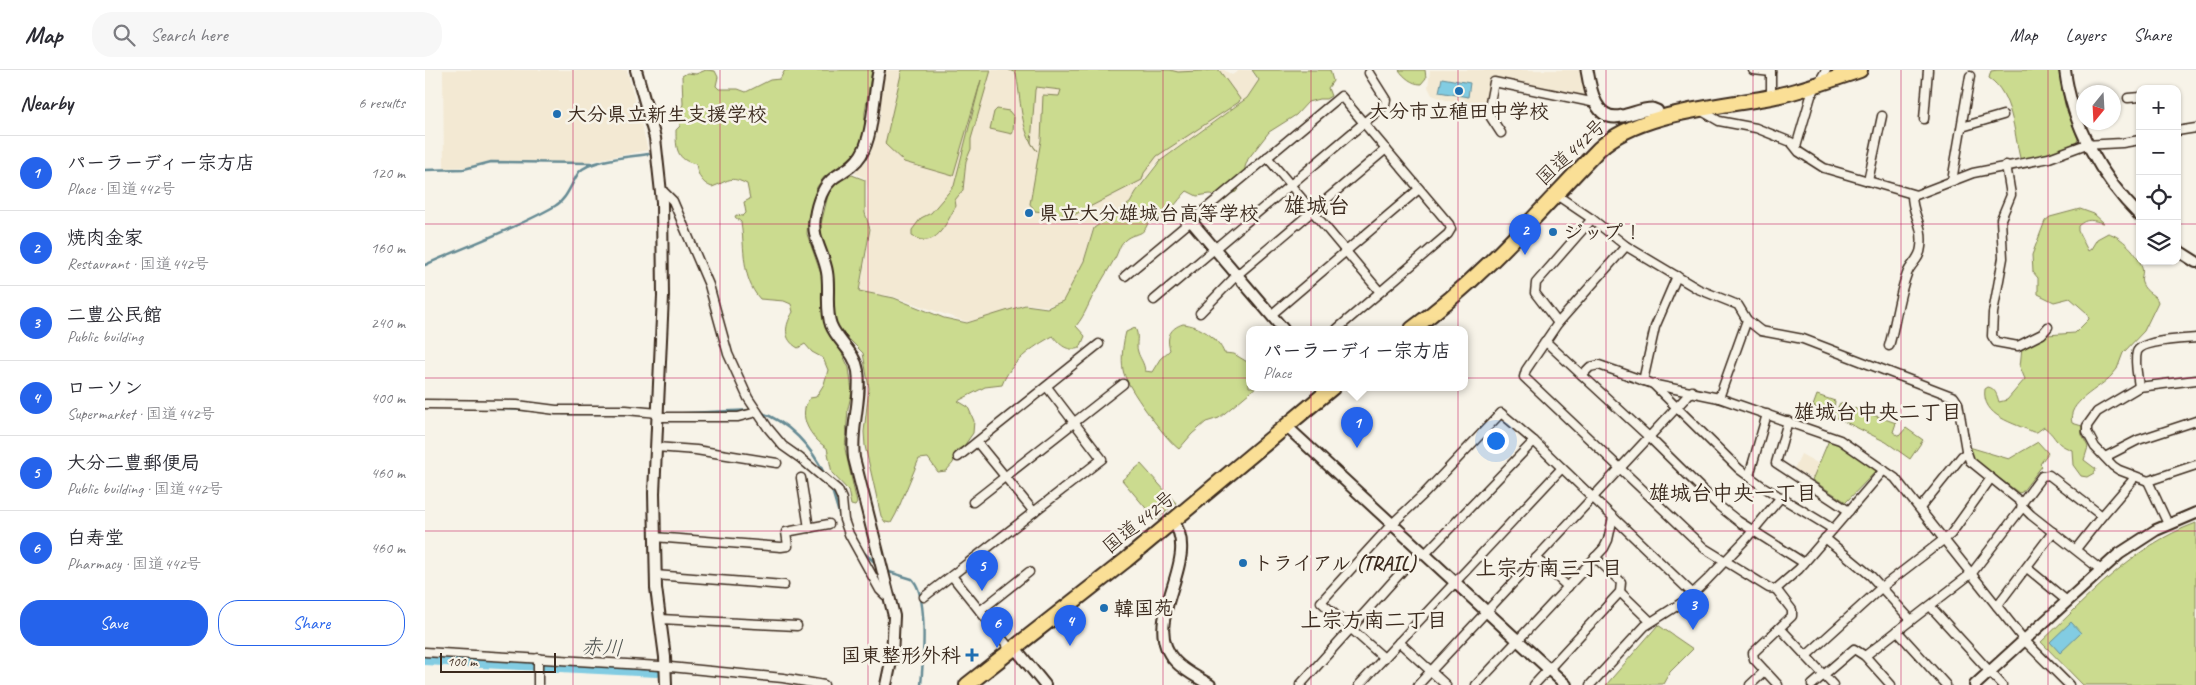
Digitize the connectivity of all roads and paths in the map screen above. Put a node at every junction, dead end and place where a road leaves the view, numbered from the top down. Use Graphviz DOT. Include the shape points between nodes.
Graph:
graph roads {
  1 [pos="636,70"];
  2 [pos="879,70"];
  3 [pos="1587,70"];
  4 [pos="1753,70"];
  5 [pos="1826,70"];
  6 [pos="1860,70"];
  7 [pos="1928,70"];
  8 [pos="2065,70"];
  9 [pos="1771,71"];
  10 [pos="1369,73"];
  11 [pos="1970,76"];
  12 [pos="1818,84"];
  13 [pos="1771,97"];
  14 [pos="2136,97"];
  15 [pos="2129,98"];
  16 [pos="1596,103"];
  17 [pos="1700,110"];
  18 [pos="2003,115"];
  19 [pos="1882,116"];
  20 [pos="1659,119"];
  21 [pos="1924,119"];
  22 [pos="1364,123"];
  23 [pos="1962,127"];
  24 [pos="2196,128"];
  25 [pos="2181,130"];
  26 [pos="1501,133"];
  27 [pos="2136,141"];
  28 [pos="2088,144"];
  29 [pos="1796,147"];
  30 [pos="1386,149"];
  31 [pos="1267,157"];
  32 [pos="2006,165"];
  33 [pos="1868,181"];
  34 [pos="1952,181"];
  35 [pos="1290,185"];
  36 [pos="661,189"];
  37 [pos="1419,189"];
  38 [pos="1555,194"];
  39 [pos="1912,195"];
  40 [pos="1312,211"];
  41 [pos="2136,211"];
  42 [pos="1592,219"];
  43 [pos="1191,221"];
  44 [pos="1626,246"];
  45 [pos="1215,249"];
  46 [pos="1346,251"];
  47 [pos="2181,253"];
  48 [pos="2196,262"];
  49 [pos="1237,274"];
  50 [pos="1125,276"];
  51 [pos="1677,276"];
  52 [pos="1380,292"];
  53 [pos="1153,300"];
  54 [pos="1200,313"];
  55 [pos="1271,315"];
  56 [pos="1747,320"];
  57 [pos="1558,323"];
  58 [pos="1280,326"];
  59 [pos="1340,326"];
  60 [pos="1416,326"];
  61 [pos="2048,327"];
  62 [pos="2196,338"];
  63 [pos="1545,341"];
  64 [pos="1099,344"];
  65 [pos="1889,346"];
  66 [pos="1582,375"];
  67 [pos="2196,380"];
  68 [pos="1643,381"];
  69 [pos="1123,384"];
  70 [pos="1653,384"];
  71 [pos="1047,387"];
  72 [pos="2139,387"];
  73 [pos="1328,391"];
  74 [pos="1692,391"];
  75 [pos="1719,398"];
  76 [pos="425,404"];
  77 [pos="1677,408"];
  78 [pos="757,412"];
  79 [pos="1767,414"];
  80 [pos="658,415"];
  81 [pos="1788,421"];
  82 [pos="2196,421"];
  83 [pos="1075,423"];
  84 [pos="1286,426"];
  85 [pos="1649,437"];
  86 [pos="1534,441"];
  87 [pos="977,442"];
  88 [pos="655,447"];
  89 [pos="1967,453"];
  90 [pos="958,457"];
  91 [pos="2105,458"];
  92 [pos="777,463"];
  93 [pos="2196,465"];
  94 [pos="1562,468"];
  95 [pos="1620,468"];
  96 [pos="1884,470"];
  97 [pos="1749,476"];
  98 [pos="2134,476"];
  99 [pos="1006,477"];
  100 [pos="801,478"];
  101 [pos="1991,478"];
  102 [pos="2149,481"];
  103 [pos="1781,497"];
  104 [pos="1593,498"];
  105 [pos="973,502"];
  106 [pos="2022,504"];
  107 [pos="1920,508"];
  108 [pos="1849,511"];
  109 [pos="1034,512"];
  110 [pos="2196,513"];
  111 [pos="2102,516"];
  112 [pos="1613,517"];
  113 [pos="1173,521"];
  114 [pos="829,524"];
  115 [pos="1392,524"];
  116 [pos="2168,524"];
  117 [pos="809,528"];
  118 [pos="1833,529"];
  119 [pos="1753,531"];
  120 [pos="2053,532"];
  121 [pos="654,537"];
  122 [pos="1825,538"];
  123 [pos="1944,538"];
  124 [pos="2076,549"];
  125 [pos="1423,552"];
  126 [pos="1595,557"];
  127 [pos="1536,558"];
  128 [pos="1725,562"];
  129 [pos="1804,563"];
  130 [pos="2027,568"];
  131 [pos="2101,570"];
  132 [pos="1029,572"];
  133 [pos="1972,573"];
  134 [pos="655,575"];
  135 [pos="952,576"];
  136 [pos="1455,581"];
  137 [pos="784,585"];
  138 [pos="1568,587"];
  139 [pos="1882,587"];
  140 [pos="1776,589"];
  141 [pos="1620,592"];
  142 [pos="889,594"];
  143 [pos="1693,594"];
  144 [pos="924,597"];
  145 [pos="2067,601"];
  146 [pos="1929,606"];
  147 [pos="1997,606"];
  148 [pos="980,611"];
  149 [pos="1487,611"];
  150 [pos="660,619"];
  151 [pos="1911,620"];
  152 [pos="1650,621"];
  153 [pos="797,626"];
  154 [pos="1351,628"];
  155 [pos="1780,628"];
  156 [pos="1897,631"];
  157 [pos="1518,640"];
  158 [pos="2024,640"];
  159 [pos="1399,642"];
  160 [pos="1013,649"];
  161 [pos="425,652"];
  162 [pos="1806,656"];
  163 [pos="1865,656"];
  164 [pos="538,658"];
  165 [pos="1384,658"];
  166 [pos="666,666"];
  167 [pos="1549,669"];
  168 [pos="1431,671"];
  169 [pos="1765,671"];
  170 [pos="1990,672"];
  171 [pos="1823,675"];
  172 [pos="783,681"];
  173 [pos="538,685"];
  174 [pos="666,685"];
  175 [pos="824,685"];
  176 [pos="886,685"];
  177 [pos="967,685"];
  178 [pos="1045,685"];
  179 [pos="1210,685"];
  180 [pos="1299,685"];
  181 [pos="1359,685"];
  182 [pos="1418,685"];
  183 [pos="1446,685"];
  184 [pos="1476,685"];
  185 [pos="1534,685"];
  186 [pos="1566,685"];
  187 [pos="1590,685"];
  188 [pos="1750,685"];
  189 [pos="1778,685"];
  190 [pos="1812,685"];
  191 [pos="1833,685"];
  192 [pos="1891,685"];
  193 [pos="1946,685"];
  194 [pos="1975,685"];
  195 [pos="2002,685"];
  196 [pos="2069,685"];
  1 -- 36 [label="street" via="655,138"];
  2 -- 142 [label="street" via="863,151 851,167 825,187 814,226 827,273 831,322 854,358 858,371 853,458"];
  3 -- 16 [label="main road"];
  4 -- 9 [label="street"];
  5 -- 12 [label="street"];
  6 -- 12 [label="highway, 国道442号"];
  7 -- 21 [label="street"];
  8 -- 28 [label="street" via="2071,103"];
  9 -- 13 [label="street"];
  10 -- 22 [label="street" via="1387,102"];
  11 -- 23 [label="street"];
  12 -- 13 [label="highway, 国道442号"];
  12 -- 29 [label="street" via="1806,109"];
  13 -- 17 [label="highway, 国道442号"];
  14 -- 15 [label="street"];
  16 -- 20 [label="main road" via="1611,116 1652,109 1657,111"];
  16 -- 26 [label="street" via="1494,82 1488,113"];
  17 -- 20 [label="highway, 国道442号"];
  17 -- 29 [label="street" via="1719,121 1771,133"];
  18 -- 23 [label="street"];
  19 -- 33 [label="street"];
  20 -- 38 [label="highway, 国道442号" via="1626,130 1609,140"];
  22 -- 30 [label="street"];
  22 -- 31 [label="street" via="1341,96"];
  22 -- 35 [label="street"];
  23 -- 34 [label="street"];
  24 -- 25 [label="street"];
  27 -- 28 [label="street"];
  28 -- 32 [label="street" via="2049,158"];
  28 -- 41 [label="street" via="2110,181"];
  29 -- 33 [label="street" via="1819,166"];
  30 -- 37 [label="street"];
  30 -- 40 [label="street"];
  31 -- 35 [label="street"];
  31 -- 43 [label="street"];
  32 -- 34 [label="street"];
  32 -- 61 [label="street" via="2011,195 2001,219 2003,258 1992,336 1997,342 2018,346 2043,334"];
  33 -- 39 [label="street"];
  34 -- 39 [label="street" via="1923,194"];
  35 -- 40 [label="street"];
  35 -- 45 [label="street"];
  36 -- 78 [label="street" via="673,200 709,285 728,354"];
  36 -- 80 [label="street" via="663,296"];
  37 -- 46 [label="street"];
  37 -- 52 [label="street" via="1449,224 1450,232"];
  38 -- 42 [label="street"];
  38 -- 60 [label="highway, 国道442号" via="1469,284"];
  39 -- 65 [label="street" via="1912,208 1921,223 1921,247 1917,261 1906,274"];
  40 -- 46 [label="street"];
  40 -- 49 [label="street"];
  42 -- 44 [label="street"];
  42 -- 57 [label="street" via="1536,283 1535,293"];
  43 -- 45 [label="street"];
  43 -- 50 [label="street"];
  44 -- 51 [label="street"];
  44 -- 57 [label="street"];
  45 -- 49 [label="street"];
  45 -- 53 [label="street"];
  46 -- 52 [label="street"];
  46 -- 55 [label="street"];
  47 -- 48 [label="street"];
  49 -- 54 [label="street"];
  49 -- 55 [label="street"];
  51 -- 56 [label="street" via="1703,292 1738,305"];
  51 -- 68 [label="street" via="1655,326"];
  52 -- 59 [label="street"];
  55 -- 58 [label="street"];
  56 -- 75 [label="street"];
  56 -- 89 [label="street" via="1761,330 1803,339 1953,397 1958,402"];
  57 -- 63 [label="street"];
  62 -- 72 [label="street" via="2145,344 2138,349"];
  63 -- 66 [label="street"];
  63 -- 95 [label="street" via="1524,377"];
  64 -- 71 [label="street"];
  66 -- 68 [label="street" via="1595,364"];
  66 -- 85 [label="street"];
  67 -- 72 [label="street"];
  68 -- 70 [label="street"];
  69 -- 83 [label="street"];
  70 -- 74 [label="street"];
  70 -- 77 [label="street"];
  71 -- 83 [label="street"];
  71 -- 87 [label="street"];
  72 -- 91 [label="street" via="2097,412 2087,426 2089,439"];
  73 -- 84 [label="highway, 国道442号"];
  74 -- 75 [label="street"];
  74 -- 77 [label="street"];
  75 -- 79 [label="street"];
  76 -- 80 [label="street" via="626,410"];
  77 -- 85 [label="street"];
  77 -- 97 [label="street"];
  78 -- 80 [label="street" via="738,417"];
  78 -- 142 [label="street" via="783,446 838,490 849,534 880,590 885,595"];
  79 -- 81 [label="street"];
  79 -- 97 [label="street"];
  80 -- 88 [label="street"];
  81 -- 96 [label="street" via="1832,436"];
  81 -- 108 [label="street" via="1777,463"];
  82 -- 91 [label="street" via="2151,435"];
  83 -- 99 [label="street"];
  83 -- 109 [label="street" via="1102,459"];
  84 -- 113 [label="highway, 国道442号"];
  84 -- 115 [label="street"];
  85 -- 95 [label="street"];
  85 -- 119 [label="street" via="1719,506"];
  86 -- 94 [label="street"];
  86 -- 115 [label="street" via="1504,414 1498,415"];
  86 -- 125 [label="street"];
  87 -- 90 [label="street"];
  87 -- 99 [label="street"];
  88 -- 92 [label="street"];
  88 -- 121 [label="street"];
  89 -- 101 [label="street" via="1972,463"];
  89 -- 107 [label="street"];
  91 -- 98 [label="street" via="2119,470"];
  93 -- 102 [label="street"];
  94 -- 104 [label="street"];
  94 -- 136 [label="street"];
  95 -- 104 [label="street"];
  95 -- 128 [label="street" via="1700,544"];
  96 -- 107 [label="street"];
  96 -- 108 [label="street"];
  97 -- 103 [label="street"];
  98 -- 102 [label="street"];
  98 -- 111 [label="street"];
  99 -- 105 [label="street"];
  99 -- 109 [label="street"];
  100 -- 117 [label="street"];
  101 -- 106 [label="street"];
  101 -- 123 [label="street" via="1954,531"];
  102 -- 116 [label="street"];
  103 -- 118 [label="street"];
  103 -- 119 [label="street"];
  104 -- 112 [label="street"];
  104 -- 127 [label="street"];
  106 -- 111 [label="street" via="2042,476 2049,475"];
  106 -- 120 [label="street"];
  106 -- 133 [label="street"];
  107 -- 123 [label="street"];
  108 -- 118 [label="street"];
  109 -- 135 [label="street"];
  110 -- 116 [label="street"];
  111 -- 124 [label="street"];
  112 -- 126 [label="street" via="1608,540"];
  112 -- 143 [label="street"];
  113 -- 160 [label="highway, 国道442号"];
  113 -- 179 [label="street" via="1179,531 1181,550 1163,624 1164,639 1175,661"];
  114 -- 117 [label="street"];
  115 -- 125 [label="street"];
  115 -- 154 [label="street" via="1321,602"];
  116 -- 131 [label="street" via="2137,541"];
  117 -- 121 [label="street" via="787,532 788,546 781,547"];
  118 -- 122 [label="street"];
  119 -- 128 [label="street"];
  119 -- 129 [label="street"];
  120 -- 124 [label="street"];
  120 -- 130 [label="street"];
  121 -- 134 [label="street"];
  122 -- 129 [label="street"];
  122 -- 139 [label="street"];
  123 -- 133 [label="street"];
  123 -- 139 [label="street"];
  124 -- 131 [label="street"];
  125 -- 136 [label="street"];
  125 -- 154 [label="street"];
  126 -- 138 [label="street"];
  126 -- 141 [label="street" via="1621,582"];
  127 -- 138 [label="street"];
  127 -- 149 [label="street"];
  128 -- 140 [label="street"];
  128 -- 143 [label="street"];
  129 -- 140 [label="street"];
  130 -- 145 [label="street"];
  130 -- 147 [label="street"];
  131 -- 145 [label="street"];
  132 -- 148 [label="street"];
  133 -- 146 [label="street"];
  133 -- 147 [label="street"];
  134 -- 137 [label="street"];
  134 -- 150 [label="street"];
  135 -- 144 [label="street"];
  135 -- 148 [label="street"];
  136 -- 149 [label="street"];
  136 -- 159 [label="street"];
  138 -- 157 [label="street"];
  139 -- 151 [label="street"];
  139 -- 162 [label="street"];
  140 -- 155 [label="street" via="1792,610 1792,616"];
  141 -- 152 [label="street"];
  141 -- 167 [label="street"];
  142 -- 176 [label="street" via="895,627"];
  143 -- 152 [label="street"];
  145 -- 158 [label="street"];
  146 -- 151 [label="street"];
  146 -- 170 [label="street"];
  147 -- 158 [label="street"];
  148 -- 160 [label="street"];
  149 -- 157 [label="street"];
  149 -- 168 [label="street"];
  150 -- 153 [label="street"];
  150 -- 166 [label="street"];
  151 -- 156 [label="street"];
  152 -- 187 [label="street"];
  154 -- 165 [label="street"];
  154 -- 180 [label="street"];
  155 -- 162 [label="street"];
  155 -- 169 [label="street" via="1753,653"];
  156 -- 163 [label="street"];
  156 -- 193 [label="street"];
  157 -- 167 [label="street"];
  157 -- 184 [label="street"];
  158 -- 170 [label="street"];
  158 -- 196 [label="street"];
  159 -- 165 [label="street"];
  159 -- 168 [label="street"];
  160 -- 177 [label="highway, 国道442号"];
  160 -- 178 [label="street"];
  161 -- 164 [label="street"];
  162 -- 171 [label="street"];
  163 -- 171 [label="street" via="1858,650 1851,650"];
  163 -- 192 [label="street"];
  164 -- 166 [label="street"];
  164 -- 173 [label="street"];
  165 -- 181 [label="street"];
  166 -- 172 [label="street"];
  166 -- 174 [label="street"];
  167 -- 185 [label="street"];
  167 -- 186 [label="street"];
  168 -- 182 [label="street"];
  168 -- 183 [label="street"];
  169 -- 188 [label="street"];
  169 -- 189 [label="street"];
  170 -- 194 [label="street"];
  170 -- 195 [label="street"];
  171 -- 190 [label="street"];
  171 -- 191 [label="street"];
  172 -- 175 [label="street"];
}
